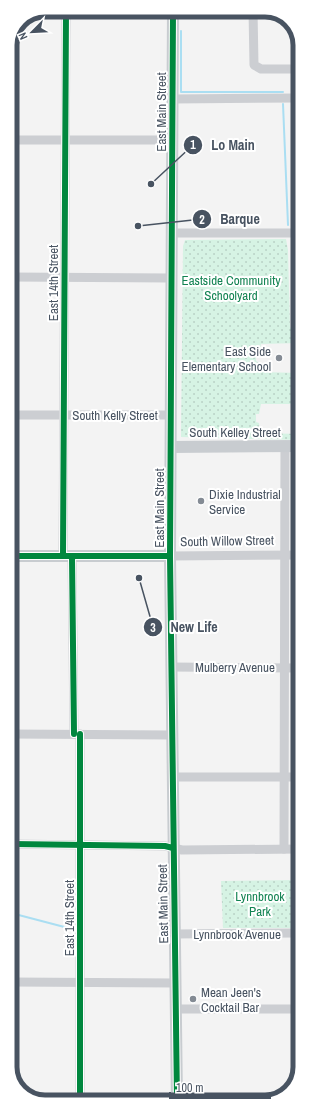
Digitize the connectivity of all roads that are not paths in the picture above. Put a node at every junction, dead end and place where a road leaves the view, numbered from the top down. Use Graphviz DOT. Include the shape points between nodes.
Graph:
graph roads {
  1 [pos="66,17"];
  2 [pos="173,17"];
  3 [pos="253,17"];
  4 [pos="293,69"];
  5 [pos="293,98"];
  6 [pos="173,99"];
  7 [pos="17,140"];
  8 [pos="172,140"];
  9 [pos="65,141"];
  10 [pos="172,233"];
  11 [pos="293,233"];
  12 [pos="17,277"];
  13 [pos="64,278"];
  14 [pos="172,278"];
  15 [pos="17,415"];
  16 [pos="64,415"];
  17 [pos="171,415"];
  18 [pos="285,446"];
  19 [pos="293,446"];
  20 [pos="171,447"];
  21 [pos="285,555"];
  22 [pos="293,555"];
  23 [pos="17,556"];
  24 [pos="68,556"];
  25 [pos="170,556"];
  26 [pos="171,667"];
  27 [pos="285,668"];
  28 [pos="293,668"];
  29 [pos="17,734"];
  30 [pos="77,734"];
  31 [pos="172,735"];
  32 [pos="173,777"];
  33 [pos="285,777"];
  34 [pos="293,777"];
  35 [pos="17,844"];
  36 [pos="80,845"];
  37 [pos="174,848"];
  38 [pos="284,849"];
  39 [pos="293,849"];
  40 [pos="175,934"];
  41 [pos="293,934"];
  42 [pos="17,982"];
  43 [pos="80,983"];
  44 [pos="176,983"];
  45 [pos="176,1009"];
  46 [pos="293,1009"];
  47 [pos="80,1095"];
  48 [pos="177,1095"];
  1 -- 9 [label="street, East 14th Street"];
  2 -- 6 [label="main road, East Main Street"];
  3 -- 4 [label="street" via="254,65 261,69"];
  5 -- 6 [label="street"];
  6 -- 8 [label="main road, East Main Street"];
  7 -- 9 [label="street"];
  8 -- 9 [label="street"];
  8 -- 10 [label="main road, East Main Street"];
  9 -- 13 [label="street, East 14th Street"];
  10 -- 11 [label="street"];
  10 -- 14 [label="main road, East Main Street"];
  12 -- 13 [label="street"];
  13 -- 14 [label="street"];
  13 -- 16 [label="street, East 14th Street"];
  14 -- 17 [label="main road, East Main Street"];
  15 -- 16 [label="street, South Kelly Street"];
  16 -- 17 [label="street, South Kelly Street"];
  16 -- 24 [label="street, East 14th Street"];
  17 -- 20 [label="main road, East Main Street"];
  18 -- 19 [label="main road, South Kelley Street"];
  18 -- 20 [label="main road, South Kelley Street"];
  18 -- 21 [label="street"];
  20 -- 25 [label="main road, East Main Street"];
  21 -- 22 [label="street, South Willow Street"];
  21 -- 25 [label="street, South Willow Street"];
  21 -- 27 [label="street"];
  23 -- 24 [label="main road, South Willow Street"];
  24 -- 25 [label="main road, South Willow Street"];
  24 -- 30 [label="street, East 14th Street"];
  25 -- 26 [label="main road, East Main Street"];
  26 -- 27 [label="street, Mulberry Avenue"];
  26 -- 31 [label="main road, East Main Street"];
  27 -- 28 [label="street, Mulberry Avenue"];
  27 -- 33 [label="street"];
  29 -- 30 [label="street"];
  30 -- 31 [label="street"];
  30 -- 36 [label="street, East 14th Street"];
  31 -- 32 [label="main road, East Main Street"];
  32 -- 33 [label="street"];
  32 -- 37 [label="main road, East Main Street"];
  33 -- 34 [label="street"];
  33 -- 38 [label="street"];
  35 -- 36 [label="street"];
  36 -- 37 [label="street"];
  36 -- 43 [label="street, East 14th Street"];
  37 -- 38 [label="street"];
  37 -- 40 [label="main road, East Main Street"];
  38 -- 39 [label="street"];
  40 -- 41 [label="street, Lynnbrook Avenue"];
  40 -- 44 [label="main road, East Main Street"];
  42 -- 43 [label="street"];
  43 -- 44 [label="street"];
  43 -- 47 [label="street, East 14th Street"];
  44 -- 45 [label="main road, East Main Street"];
  45 -- 46 [label="street"];
  45 -- 48 [label="main road, East Main Street"];
}
